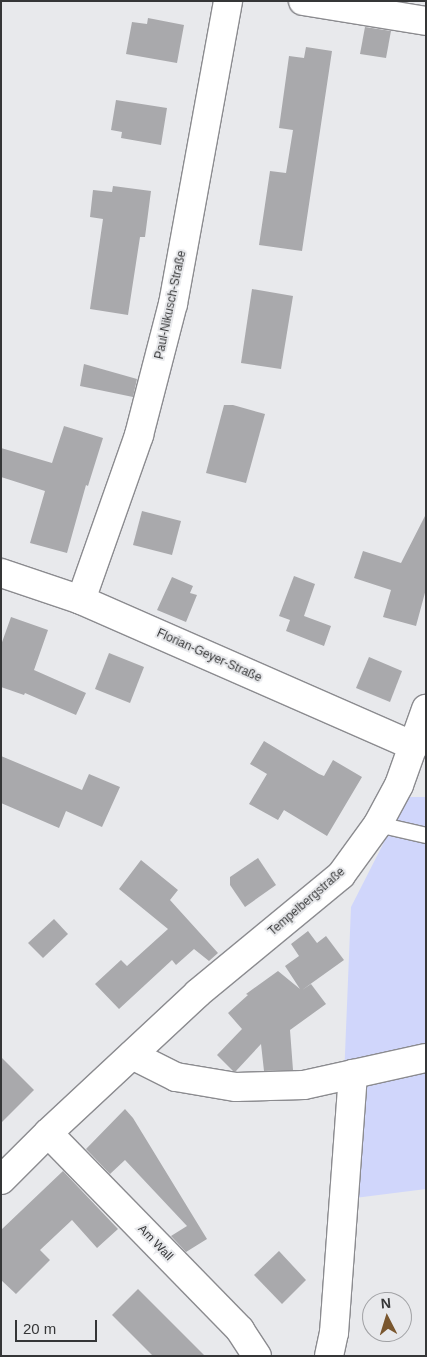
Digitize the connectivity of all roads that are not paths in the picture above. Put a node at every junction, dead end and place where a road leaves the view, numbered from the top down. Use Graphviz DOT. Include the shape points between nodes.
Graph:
graph roads {
  1 [pos="228,1"];
  2 [pos="303,1"];
  3 [pos="426,21"];
  4 [pos="1,573"];
  5 [pos="82,600"];
  6 [pos="426,709"];
  7 [pos="414,746"];
  8 [pos="378,824"];
  9 [pos="426,835"];
  10 [pos="132,1054"];
  11 [pos="426,1058"];
  12 [pos="353,1074"];
  13 [pos="48,1133"];
  14 [pos="1,1180"];
  15 [pos="257,1356"];
  16 [pos="329,1356"];
  1 -- 5 [label="street, Paul-Nikusch-Straße" via="173,304 139,435"];
  2 -- 3 [label="street"];
  4 -- 5 [label="street, Florian-Geyer-Straße"];
  5 -- 7 [label="street, Florian-Geyer-Straße"];
  6 -- 7 [label="street, Tempelbergstraße"];
  7 -- 8 [label="street, Tempelbergstraße" via="399,785"];
  8 -- 9 [label="lane"];
  8 -- 10 [label="street, Tempelbergstraße" via="341,875 198,993"];
  10 -- 12 [label="street" via="176,1077 236,1087 304,1085"];
  10 -- 13 [label="street, Tempelbergstraße"];
  11 -- 12 [label="street"];
  12 -- 16 [label="street" via="334,1333"];
  13 -- 14 [label="street, Tempelbergstraße"];
  13 -- 15 [label="street, Am Wall" via="240,1330"];
}
